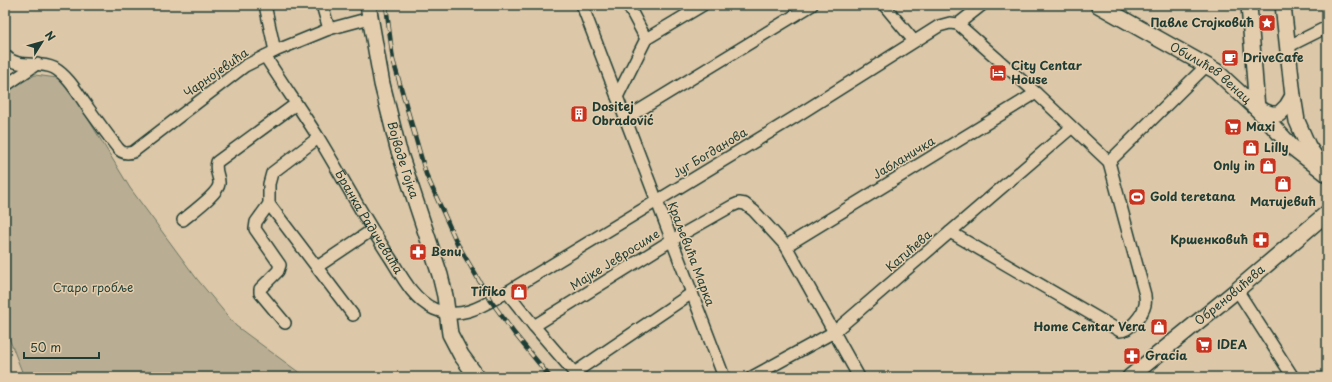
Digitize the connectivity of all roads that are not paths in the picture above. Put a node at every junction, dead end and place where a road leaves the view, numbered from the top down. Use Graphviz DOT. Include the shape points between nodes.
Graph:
graph roads {
  1 [pos="265,5"];
  2 [pos="322,5"];
  3 [pos="582,5"];
  4 [pos="628,5"];
  5 [pos="703,5"];
  6 [pos="812,5"];
  7 [pos="884,5"];
  8 [pos="982,5"];
  9 [pos="1098,5"];
  10 [pos="1249,5"];
  11 [pos="1283,5"];
  12 [pos="369,12"];
  13 [pos="958,24"];
  14 [pos="1327,27"];
  15 [pos="330,29"];
  16 [pos="646,39"];
  17 [pos="914,41"];
  18 [pos="1288,48"];
  19 [pos="275,51"];
  20 [pos="5,55"];
  21 [pos="265,56"];
  22 [pos="37,64"];
  23 [pos="1207,65"];
  24 [pos="5,86"];
  25 [pos="1036,93"];
  26 [pos="1292,96"];
  27 [pos="617,97"];
  28 [pos="296,104"];
  29 [pos="1257,109"];
  30 [pos="625,119"];
  31 [pos="1071,128"];
  32 [pos="318,138"];
  33 [pos="1108,162"];
  34 [pos="1326,173"];
  35 [pos="657,200"];
  36 [pos="269,204"];
  37 [pos="1327,213"];
  38 [pos="183,220"];
  39 [pos="372,230"];
  40 [pos="950,232"];
  41 [pos="672,240"];
  42 [pos="786,246"];
  43 [pos="317,267"];
  44 [pos="1237,290"];
  45 [pos="507,292"];
  46 [pos="692,293"];
  47 [pos="447,313"];
  48 [pos="353,315"];
  49 [pos="285,323"];
  50 [pos="534,326"];
  51 [pos="834,332"];
  52 [pos="576,375"];
  53 [pos="477,377"];
  54 [pos="724,377"];
  55 [pos="752,377"];
  56 [pos="859,377"];
  57 [pos="1130,377"];
  58 [pos="1293,377"];
  1 -- 19 [label="street"];
  2 -- 15 [label="street"];
  3 -- 27 [label="street, Краљевића Марка"];
  4 -- 16 [label="street"];
  5 -- 16 [label="street"];
  6 -- 30 [label="street"];
  7 -- 17 [label="street"];
  8 -- 13 [label="street"];
  9 -- 23 [label="street, Обилићев венац"];
  10 -- 29 [label="street"];
  11 -- 18 [label="street"];
  12 -- 15 [label="street, Чарнојевића"];
  12 -- 47 [label="street, Војводе Гојка" via="382,84 398,148 440,275"];
  13 -- 17 [label="street, Југ Богданова" via="939,26"];
  13 -- 25 [label="street"];
  14 -- 18 [label="street"];
  15 -- 19 [label="street, Чарнојевића"];
  16 -- 27 [label="street"];
  17 -- 35 [label="street, Југ Богданова" via="795,117"];
  18 -- 26 [label="street"];
  19 -- 21 [label="street, Чарнојевића"];
  20 -- 22 [label="street" via="17,64"];
  21 -- 22 [label="street, Чарнојевића" via="245,66 132,152 124,153 65,76 54,69"];
  21 -- 28 [label="street, Бранка Радичевића"];
  22 -- 24 [label="street"];
  23 -- 29 [label="street, Обилићев венац"];
  23 -- 33 [label="street"];
  25 -- 31 [label="street"];
  25 -- 42 [label="street, Јабланичка"];
  26 -- 29 [label="street" via="1279,114"];
  26 -- 34 [label="street" via="1302,134"];
  27 -- 30 [label="street, Краљевића Марка"];
  28 -- 32 [label="street, Бранка Радичевића"];
  28 -- 38 [label="street" via="217,162 216,170 220,182 217,190"];
  29 -- 34 [label="street, Обилићев венац" via="1292,147"];
  30 -- 35 [label="street, Краљевића Марка"];
  31 -- 33 [label="street"];
  31 -- 40 [label="street, Катићева"];
  32 -- 36 [label="street" via="272,173"];
  32 -- 39 [label="street, Бранка Радичевића"];
  33 -- 40 [label="street" via="1146,300 1143,310 1131,327 1123,331"];
  35 -- 41 [label="street, Краљевића Марка"];
  35 -- 45 [label="street, Југ Богданова"];
  36 -- 43 [label="street"];
  36 -- 49 [label="street" via="256,222 255,229 280,267 259,290"];
  37 -- 44 [label="street, Обреновићева"];
  39 -- 43 [label="street"];
  39 -- 47 [label="street, Бранка Радичевића" via="410,288 433,309"];
  40 -- 51 [label="street, Катићева"];
  41 -- 42 [label="street, Мајке Јевросиме" via="739,203 754,211"];
  41 -- 46 [label="street, Краљевића Марка"];
  41 -- 50 [label="street, Мајке Јевросиме"];
  42 -- 51 [label="street"];
  43 -- 48 [label="street"];
  44 -- 57 [label="street, Обреновићева"];
  44 -- 58 [label="street"];
  45 -- 47 [label="street, Југ Богданова" via="470,312"];
  45 -- 50 [label="street"];
  46 -- 52 [label="street"];
  46 -- 54 [label="street, Краљевића Марка"];
  47 -- 53 [label="street" via="450,334"];
  50 -- 52 [label="street"];
  51 -- 55 [label="street, Катићева"];
  51 -- 56 [label="street"];
}
